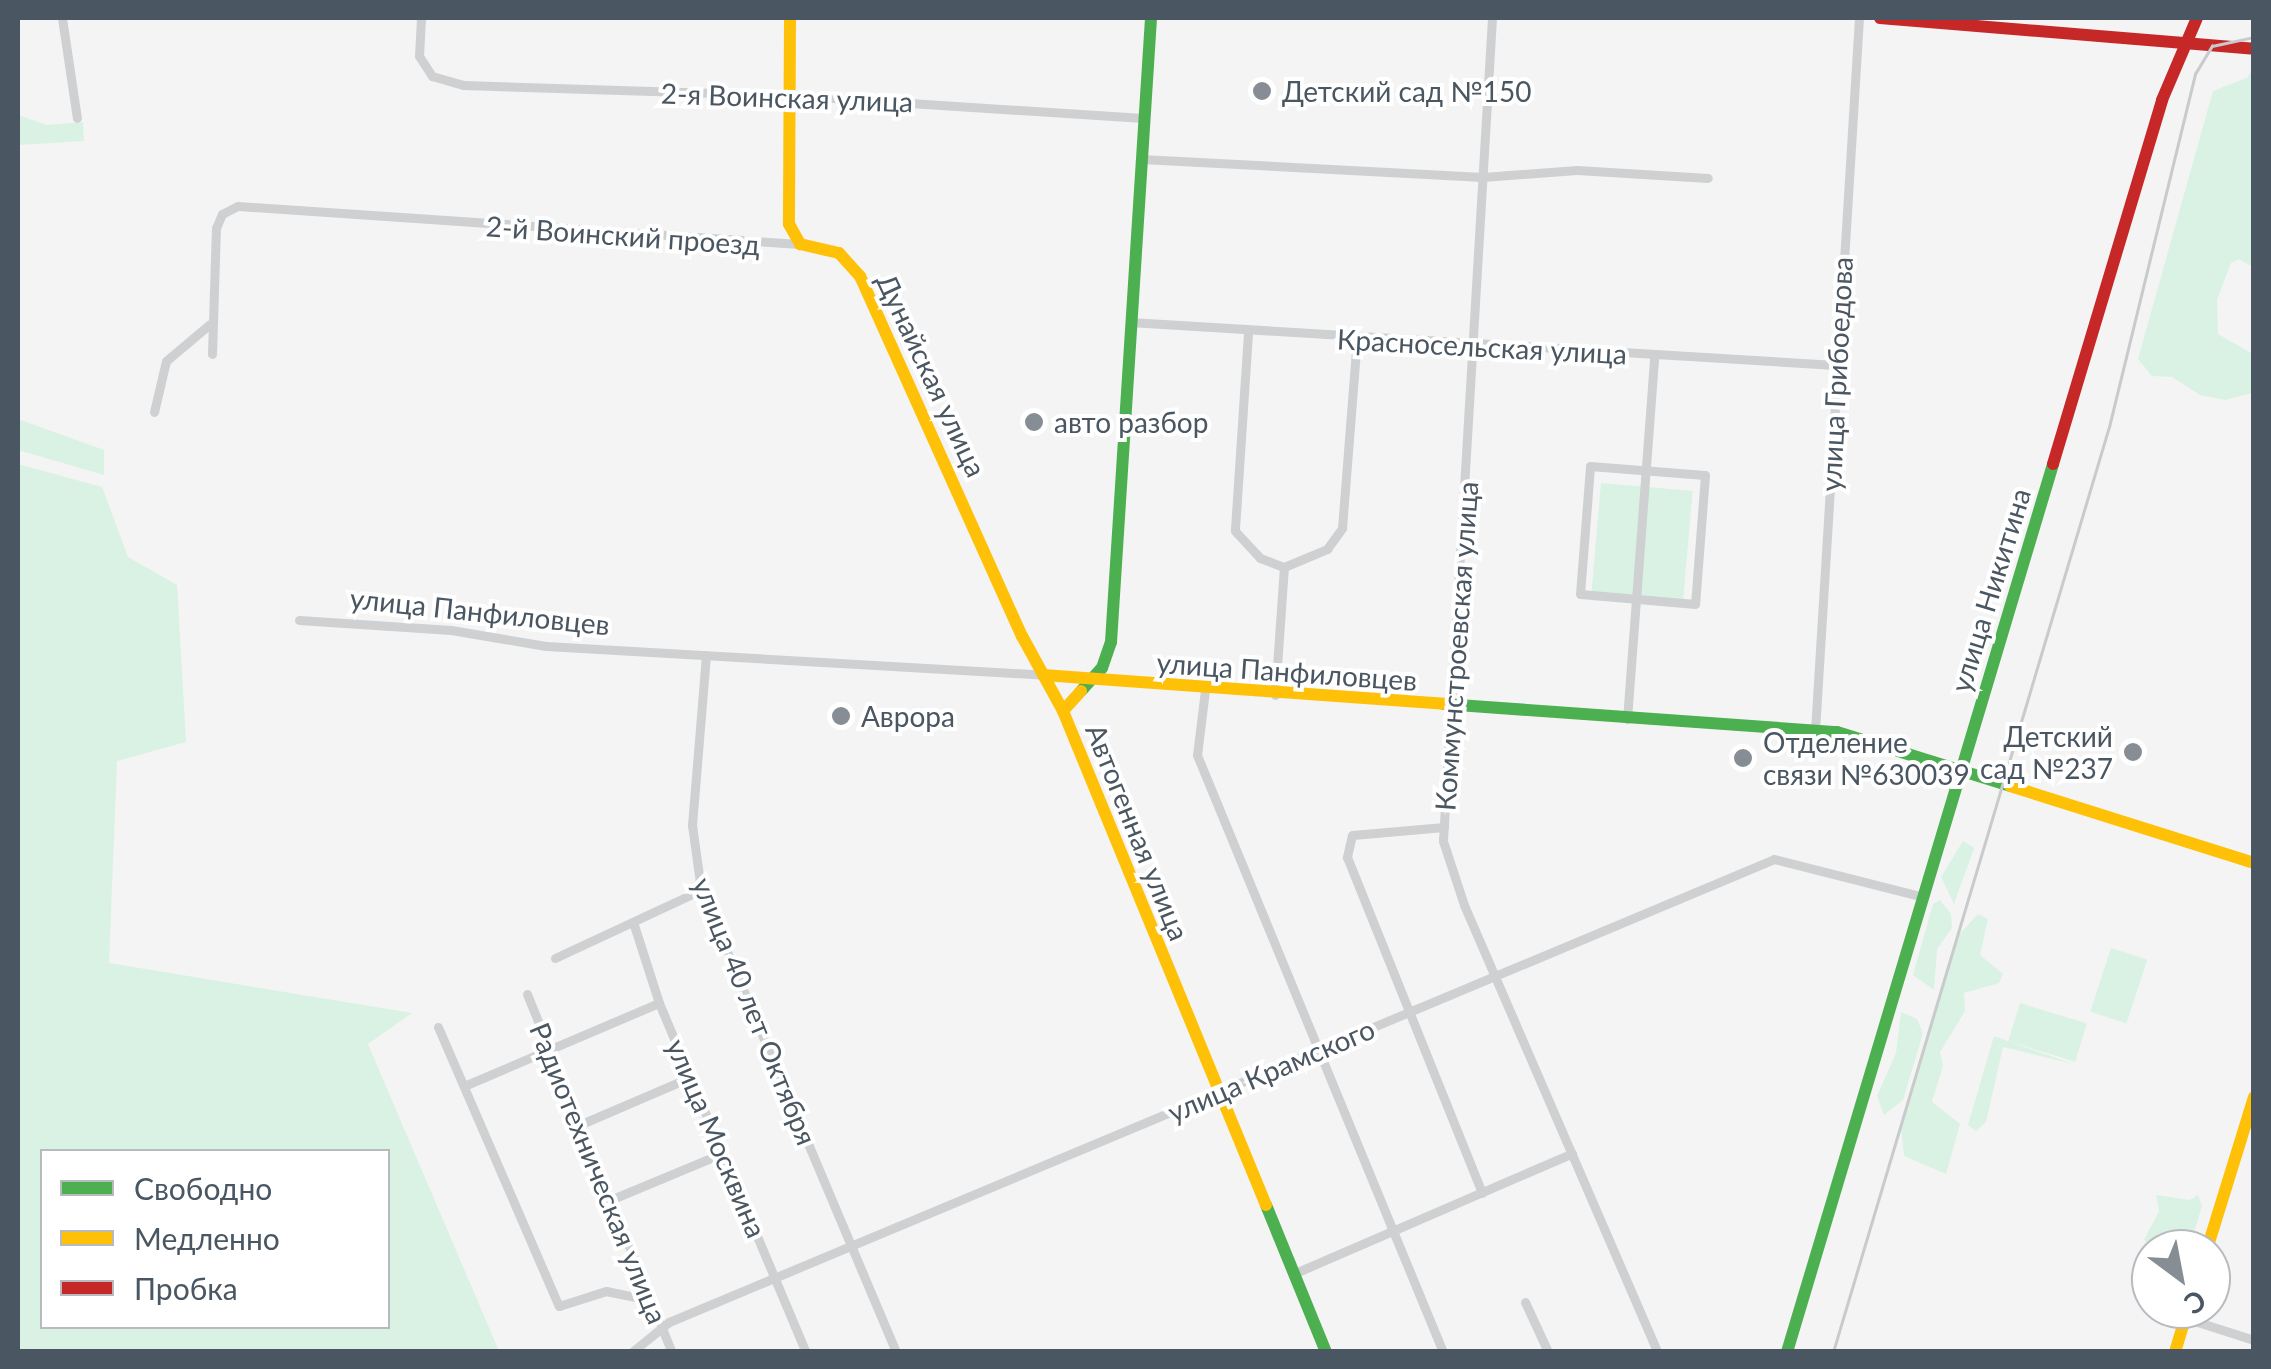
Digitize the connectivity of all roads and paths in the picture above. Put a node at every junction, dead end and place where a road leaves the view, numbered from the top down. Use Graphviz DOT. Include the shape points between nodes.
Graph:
graph roads {
  1 [pos="62,18"];
  2 [pos="421,18"];
  3 [pos="790,18"];
  4 [pos="1151,18"];
  5 [pos="1492,18"];
  6 [pos="1859,18"];
  7 [pos="1880,18"];
  8 [pos="2198,18"];
  9 [pos="2188,40"];
  10 [pos="2254,50"];
  11 [pos="786,95"];
  12 [pos="77,118"];
  13 [pos="1143,118"];
  14 [pos="1140,159"];
  15 [pos="1483,176"];
  16 [pos="1708,178"];
  17 [pos="800,244"];
  18 [pos="1129,322"];
  19 [pos="210,324"];
  20 [pos="1248,332"];
  21 [pos="1357,339"];
  22 [pos="1474,347"];
  23 [pos="212,354"];
  24 [pos="1654,356"];
  25 [pos="1836,365"];
  26 [pos="154,412"];
  27 [pos="1646,470"];
  28 [pos="1284,567"];
  29 [pos="1636,599"];
  30 [pos="299,620"];
  31 [pos="706,655"];
  32 [pos="1043,675"];
  33 [pos="1091,679"];
  34 [pos="1205,690"];
  35 [pos="1276,696"];
  36 [pos="1454,708"];
  37 [pos="1063,711"];
  38 [pos="1627,719"];
  39 [pos="1814,731"];
  40 [pos="1962,772"];
  41 [pos="1444,827"];
  42 [pos="2254,864"];
  43 [pos="700,890"];
  44 [pos="1924,897"];
  45 [pos="633,922"];
  46 [pos="555,958"];
  47 [pos="1496,974"];
  48 [pos="527,994"];
  49 [pos="659,1002"];
  50 [pos="1407,1012"];
  51 [pos="438,1027"];
  52 [pos="548,1049"];
  53 [pos="1316,1052"];
  54 [pos="691,1077"];
  55 [pos="464,1086"];
  56 [pos="1220,1091"];
  57 [pos="2254,1097"];
  58 [pos="578,1124"];
  59 [pos="723,1153"];
  60 [pos="1572,1153"];
  61 [pos="1482,1192"];
  62 [pos="610,1200"];
  63 [pos="2213,1229"];
  64 [pos="1393,1231"];
  65 [pos="852,1246"];
  66 [pos="1293,1274"];
  67 [pos="776,1278"];
  68 [pos="650,1300"];
  69 [pos="1525,1302"];
  70 [pos="662,1329"];
  71 [pos="2226,1329"];
  72 [pos="2254,1340"];
  73 [pos="632,1352"];
  74 [pos="672,1352"];
  75 [pos="806,1352"];
  76 [pos="896,1352"];
  77 [pos="1326,1352"];
  78 [pos="1443,1352"];
  79 [pos="1548,1352"];
  80 [pos="1656,1352"];
  81 [pos="1787,1352"];
  1 -- 12 [label="street"];
  2 -- 11 [label="street, 2-я Воинская улица" via="419,56 432,76 463,85"];
  3 -- 11 [label="street"];
  4 -- 13 [label="street, Автогенная улица"];
  5 -- 15 [label="street, Коммунстроевская улица"];
  6 -- 25 [label="street, улица Грибоедова"];
  7 -- 9 [label="street"];
  8 -- 9 [label="street, улица Никитина"];
  9 -- 10 [label="street"];
  9 -- 40 [label="street, улица Никитина" via="2162,100"];
  11 -- 13 [label="street, 2-я Воинская улица"];
  11 -- 17 [label="street" via="784,194"];
  13 -- 14 [label="street, Автогенная улица"];
  14 -- 15 [label="street"];
  14 -- 18 [label="street, Автогенная улица"];
  15 -- 16 [label="street" via="1577,170"];
  15 -- 22 [label="street, Коммунстроевская улица"];
  17 -- 19 [label="street, 2-й Воинский проезд" via="238,206 222,214 216,228"];
  17 -- 32 [label="street, Дунайская улица" via="839,253 860,276"];
  18 -- 20 [label="street, Красносельская улица"];
  18 -- 33 [label="street, Автогенная улица" via="1111,642"];
  19 -- 23 [label="street, 2-й Воинский проезд"];
  19 -- 26 [label="street" via="166,360"];
  20 -- 21 [label="street, Красносельская улица"];
  20 -- 28 [label="street" via="1235,531 1260,558"];
  21 -- 22 [label="street, Красносельская улица"];
  21 -- 28 [label="street" via="1342,528 1327,550"];
  22 -- 24 [label="street, Красносельская улица"];
  22 -- 36 [label="street, Коммунстроевская улица"];
  24 -- 25 [label="street, Красносельская улица"];
  24 -- 27 [label="street"];
  25 -- 39 [label="street, улица Грибоедова"];
  27 -- 29 [label="street"];
  27 -- 29 [label="street" via="1590,466 1580,594"];
  27 -- 29 [label="street" via="1706,475 1695,604"];
  28 -- 35 [label="street"];
  29 -- 38 [label="street"];
  30 -- 31 [label="street, улица Панфиловцев"];
  31 -- 32 [label="street, улица Панфиловцев"];
  31 -- 43 [label="street, улица 40 лет Октября" via="692,825"];
  32 -- 33 [label="street, улица Панфиловцев"];
  32 -- 37 [label="street, Дунайская улица"];
  33 -- 34 [label="street, улица Панфиловцев"];
  33 -- 37 [label="street, Автогенная улица"];
  34 -- 35 [label="street, улица Панфиловцев"];
  34 -- 53 [label="street" via="1197,755"];
  35 -- 36 [label="street, улица Панфиловцев"];
  36 -- 38 [label="street, улица Панфиловцев"];
  36 -- 41 [label="street, Коммунстроевская улица"];
  37 -- 56 [label="street, Автогенная улица"];
  38 -- 39 [label="street, улица Панфиловцев"];
  39 -- 40 [label="street, улица Панфиловцев"];
  40 -- 42 [label="street, улица Панфиловцев"];
  40 -- 44 [label="street, улица Никитина"];
  41 -- 47 [label="street, Коммунстроевская улица" via="1464,906"];
  41 -- 50 [label="street" via="1352,835 1347,847"];
  43 -- 45 [label="street"];
  43 -- 65 [label="street, улица 40 лет Октября"];
  44 -- 47 [label="street, улица Крамского" via="1774,859"];
  44 -- 81 [label="street, улица Никитина"];
  45 -- 46 [label="street"];
  45 -- 49 [label="street, улица Москвина"];
  47 -- 50 [label="street, улица Крамского"];
  47 -- 60 [label="street, Коммунстроевская улица"];
  48 -- 52 [label="street, Радиотехническая улица"];
  49 -- 52 [label="street"];
  49 -- 54 [label="street, улица Москвина"];
  50 -- 53 [label="street, улица Крамского"];
  50 -- 61 [label="street"];
  51 -- 55 [label="street"];
  52 -- 55 [label="street"];
  52 -- 58 [label="street, Радиотехническая улица"];
  53 -- 56 [label="street, улица Крамского"];
  53 -- 64 [label="street"];
  54 -- 58 [label="street"];
  54 -- 59 [label="street, улица Москвина"];
  55 -- 68 [label="street" via="559,1306 606,1291"];
  56 -- 65 [label="street, улица Крамского"];
  56 -- 66 [label="street, Автогенная улица"];
  57 -- 63 [label="street"];
  58 -- 62 [label="street, Радиотехническая улица"];
  59 -- 62 [label="street"];
  59 -- 67 [label="street, улица Москвина"];
  60 -- 61 [label="street"];
  60 -- 80 [label="street, Коммунстроевская улица"];
  61 -- 64 [label="street"];
  62 -- 68 [label="street, Радиотехническая улица"];
  64 -- 66 [label="street"];
  64 -- 78 [label="street"];
  65 -- 67 [label="street, улица Крамского"];
  65 -- 76 [label="street, улица 40 лет Октября"];
  66 -- 77 [label="street, Автогенная улица"];
  67 -- 70 [label="street, улица Крамского"];
  67 -- 75 [label="street, улица Москвина"];
  68 -- 70 [label="street, Радиотехническая улица"];
  69 -- 79 [label="street"];
  70 -- 73 [label="street, улица Крамского"];
  70 -- 74 [label="street, Радиотехническая улица"];
  71 -- 72 [label="street"];
}
